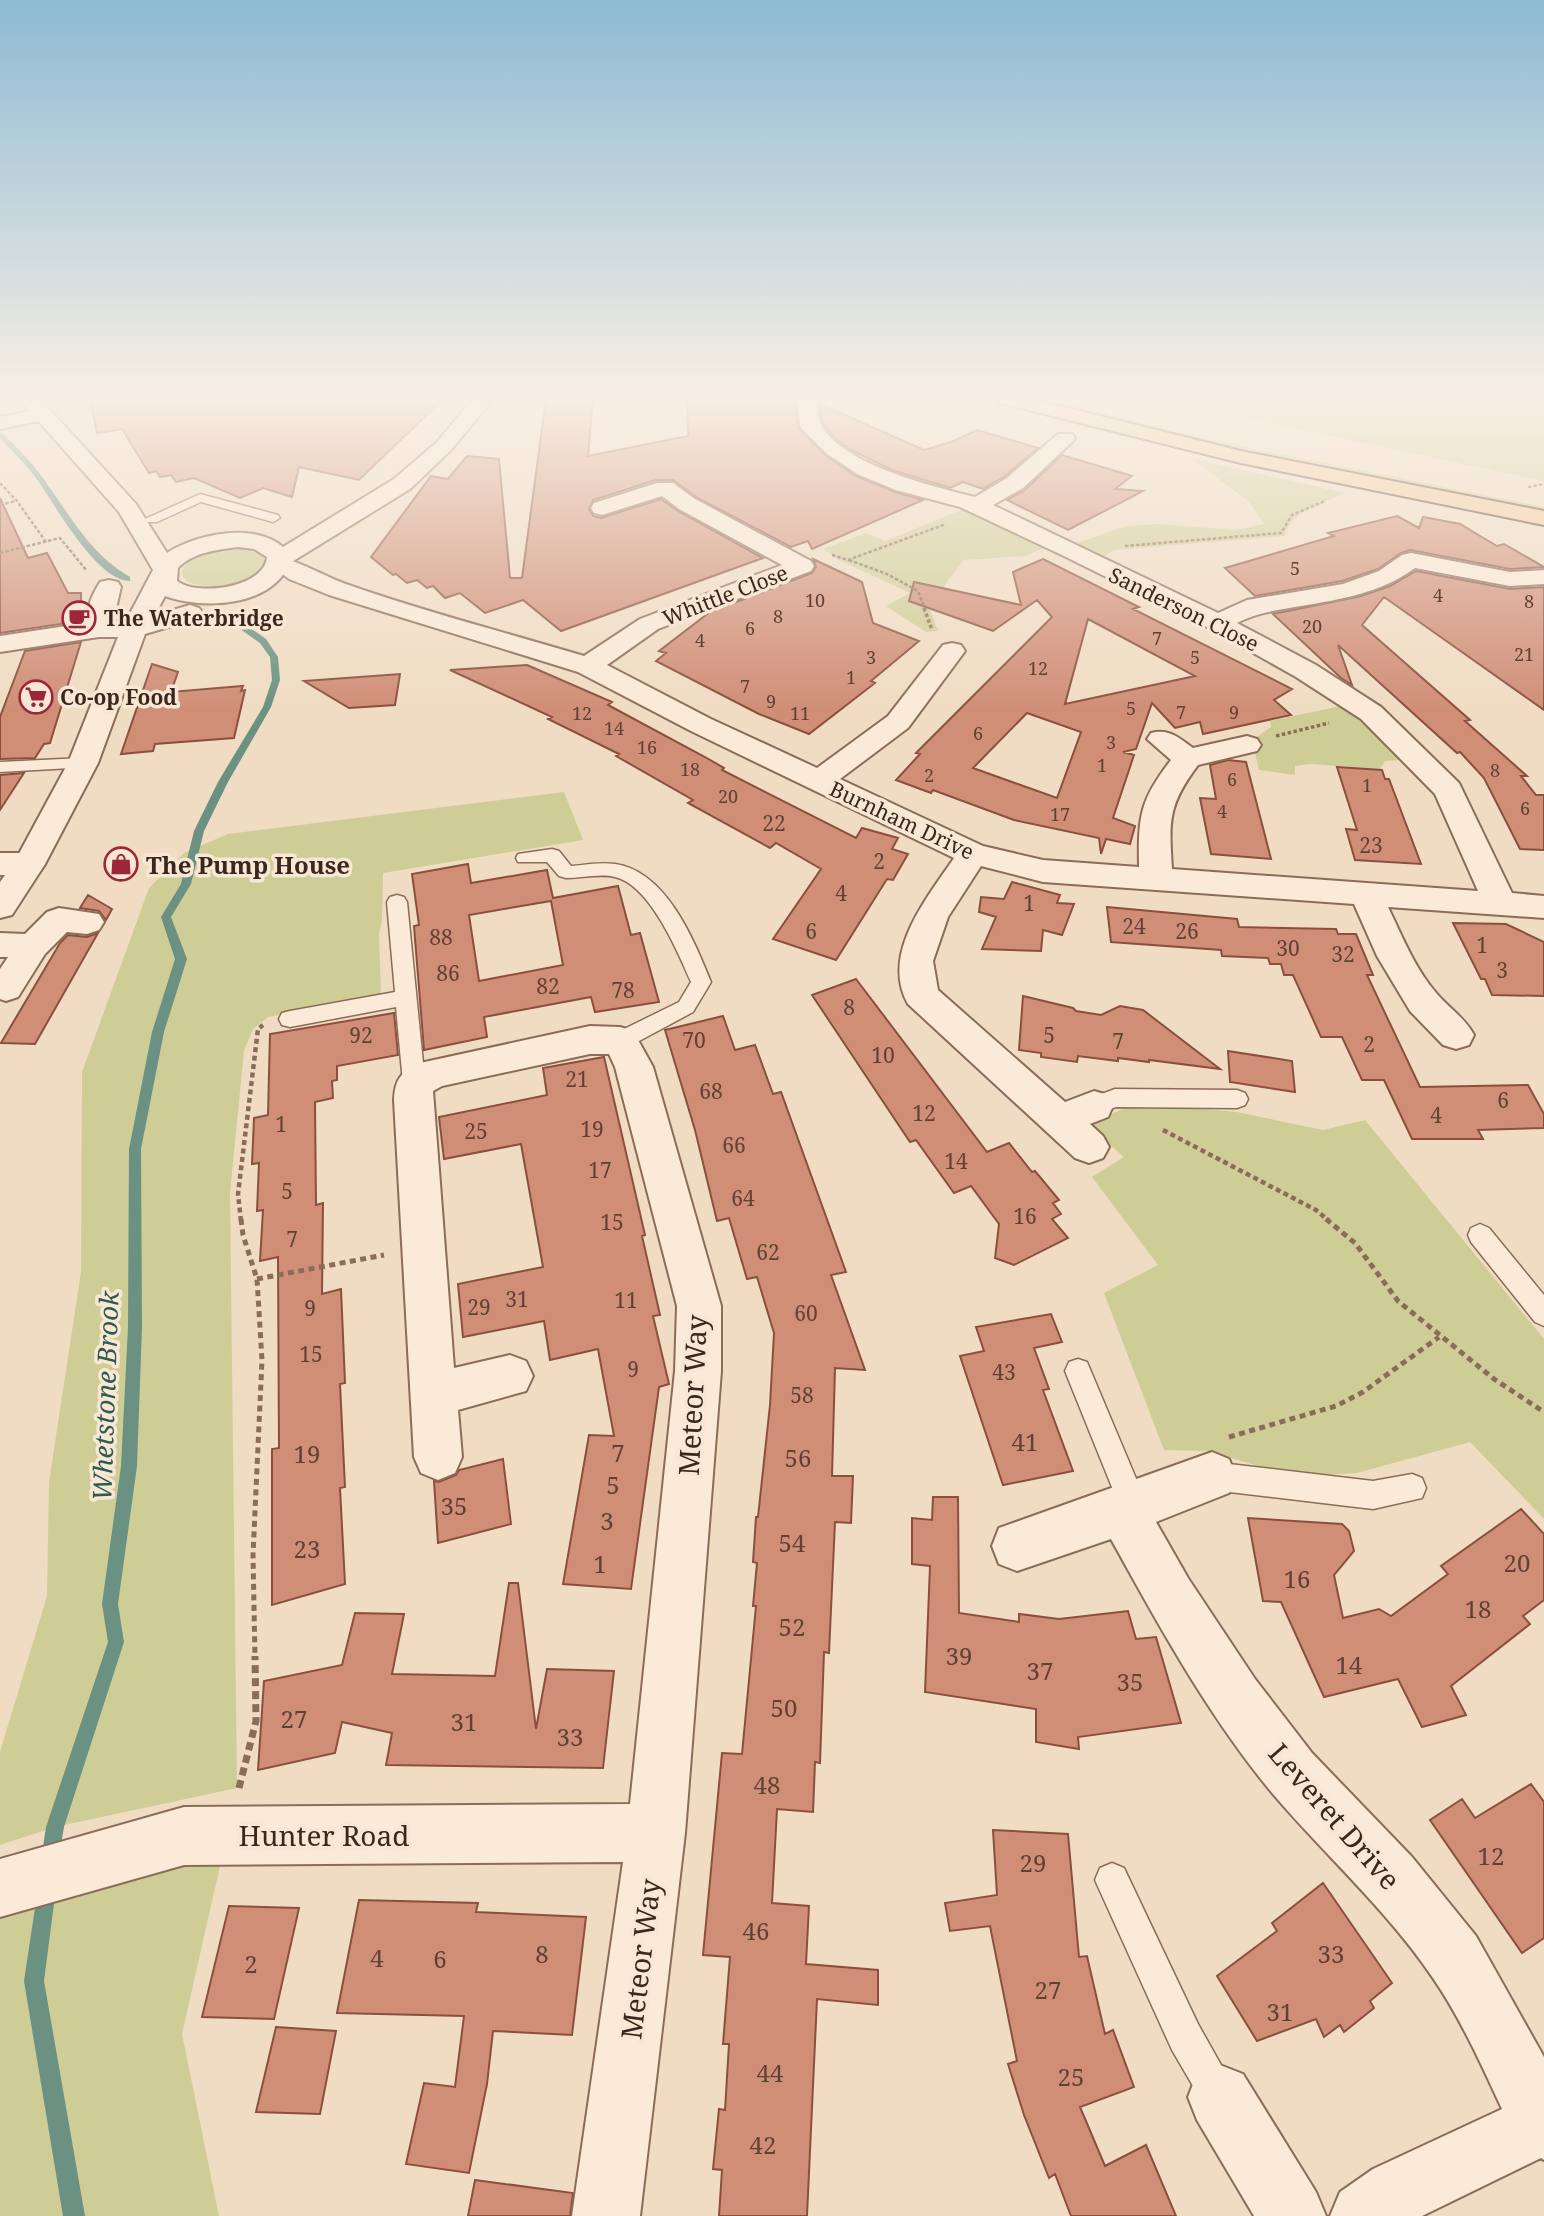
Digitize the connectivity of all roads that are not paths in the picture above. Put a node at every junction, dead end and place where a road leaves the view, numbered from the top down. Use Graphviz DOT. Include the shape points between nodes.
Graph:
graph roads {
  1 [pos="122,502"];
  2 [pos="190,502"];
  3 [pos="216,502"];
  4 [pos="371,502"];
  5 [pos="372,502"];
  6 [pos="615,502"];
  7 [pos="685,502"];
  8 [pos="964,502"];
  9 [pos="982,502"];
  10 [pos="1467,502"];
  11 [pos="976,506"];
  12 [pos="602,508"];
  13 [pos="128,509"];
  14 [pos="273,518"];
  15 [pos="1544,518"];
  16 [pos="152,519"];
  17 [pos="241,540"];
  18 [pos="840,558"];
  19 [pos="280,561"];
  20 [pos="802,566"];
  21 [pos="164,574"];
  22 [pos="1544,578"];
  23 [pos="109,587"];
  24 [pos="338,590"];
  25 [pos="231,593"];
  26 [pos="190,613"];
  27 [pos="1218,623"];
  28 [pos="99,629"];
  29 [pos="134,629"];
  30 [pos="0,644"];
  31 [pos="950,644"];
  32 [pos="588,666"];
  33 [pos="115,678"];
  34 [pos="1161,739"];
  35 [pos="1247,745"];
  36 [pos="1188,758"];
  37 [pos="83,763"];
  38 [pos="0,767"];
  39 [pos="819,781"];
  40 [pos="973,855"];
  41 [pos="525,859"];
  42 [pos="14,864"];
  43 [pos="1156,879"];
  44 [pos="1366,895"];
  45 [pos="397,902"];
  46 [pos="1500,903"];
  47 [pos="0,907"];
  48 [pos="1544,907"];
  49 [pos="87,922"];
  50 [pos="17,946"];
  51 [pos="6,988"];
  52 [pos="406,998"];
  53 [pos="280,1019"];
  54 [pos="1456,1035"];
  55 [pos="620,1041"];
  56 [pos="414,1083"];
  57 [pos="1237,1100"];
  58 [pos="1102,1103"];
  59 [pos="1058,1121"];
  60 [pos="1088,1147"];
  61 [pos="1480,1235"];
  62 [pos="1544,1314"];
  63 [pos="1078,1371"];
  64 [pos="510,1376"];
  65 [pos="433,1395"];
  66 [pos="438,1457"];
  67 [pos="1212,1476"];
  68 [pos="1412,1488"];
  69 [pos="1128,1509"];
  70 [pos="1017,1546"];
  71 [pos="656,1833"];
  72 [pos="1112,1880"];
  73 [pos="0,1888"];
  74 [pos="1220,2097"];
  75 [pos="1543,2125"];
  76 [pos="606,2216"];
  77 [pos="1292,2216"];
  78 [pos="1364,2216"];
  1 -- 13 [label="street"];
  2 -- 16 [label="lane"];
  3 -- 14 [label="lane"];
  4 -- 17 [label="street" via="312,525"];
  5 -- 19 [label="street"];
  6 -- 12 [label="street, Whittle Close"];
  7 -- 20 [label="street, Whittle Close"];
  8 -- 11 [label="street, Sanderson Close"];
  9 -- 11 [label="street"];
  10 -- 15 [label="main road"];
  11 -- 27 [label="street, Sanderson Close"];
  13 -- 16 [label="street"];
  13 -- 21 [label="street"];
  16 -- 17 [label="street" via="194,533"];
  17 -- 19 [label="street, Burnham Drive" via="269,546"];
  17 -- 21 [label="street" via="185,552"];
  18 -- 20 [label="street"];
  19 -- 24 [label="street, Burnham Drive"];
  19 -- 25 [label="street" via="267,579"];
  20 -- 32 [label="street, Whittle Close" via="649,624"];
  21 -- 25 [label="street" via="167,585 188,595"];
  21 -- 29 [label="street"];
  22 -- 27 [label="street" via="1510,579 1415,552 1388,576 1348,592 1247,608"];
  23 -- 28 [label="street"];
  24 -- 25 [label="street, Burnham Drive" via="296,584"];
  24 -- 32 [label="street, Burnham Drive"];
  25 -- 26 [label="street"];
  26 -- 29 [label="street"];
  26 -- 33 [label="street" via="150,640"];
  27 -- 46 [label="street, Sanderson Close" via="1371,713 1448,790"];
  28 -- 29 [label="street"];
  28 -- 30 [label="street"];
  29 -- 33 [label="street"];
  31 -- 39 [label="street" via="898,722"];
  32 -- 39 [label="street, Burnham Drive"];
  33 -- 37 [label="street"];
  34 -- 36 [label="street"];
  35 -- 36 [label="street"];
  36 -- 43 [label="street" via="1157,807"];
  37 -- 38 [label="lane"];
  37 -- 42 [label="street"];
  39 -- 40 [label="street, Burnham Drive"];
  40 -- 43 [label="street, Burnham Drive" via="1043,871"];
  40 -- 59 [label="street" via="932,916 916,961 921,995"];
  41 -- 55 [label="lane" via="552,855 566,872 617,870 641,883 689,949 701,982 686,1007"];
  42 -- 47 [label="street"];
  43 -- 44 [label="street, Burnham Drive"];
  44 -- 46 [label="street, Burnham Drive"];
  44 -- 54 [label="street" via="1394,956 1423,1002"];
  45 -- 52 [label="lane"];
  46 -- 48 [label="street, Burnham Drive"];
  49 -- 50 [label="street" via="59,920"];
  50 -- 51 [label="street"];
  52 -- 53 [label="lane"];
  52 -- 56 [label="lane"];
  55 -- 56 [label="street" via="590,1040 433,1073"];
  55 -- 71 [label="street, Meteor Way" via="634,1067 699,1306 698,1371"];
  56 -- 65 [label="street"];
  57 -- 58 [label="lane" via="1115,1098"];
  58 -- 59 [label="street"];
  59 -- 60 [label="street"];
  61 -- 62 [label="lane"];
  63 -- 69 [label="lane"];
  64 -- 65 [label="street"];
  65 -- 66 [label="street"];
  67 -- 68 [label="lane" via="1373,1495"];
  67 -- 69 [label="street"];
  69 -- 70 [label="street"];
  69 -- 75 [label="street, Leveret Drive" via="1170,1596 1228,1686 1292,1773 1391,1878 1455,1957"];
  71 -- 73 [label="street, Hunter Road" via="205,1836"];
  71 -- 76 [label="street, Meteor Way"];
  72 -- 74 [label="lane" via="1185,2037"];
  74 -- 77 [label="street"];
  75 -- 78 [label="street, Leveret Drive" via="1397,2193"];
}
